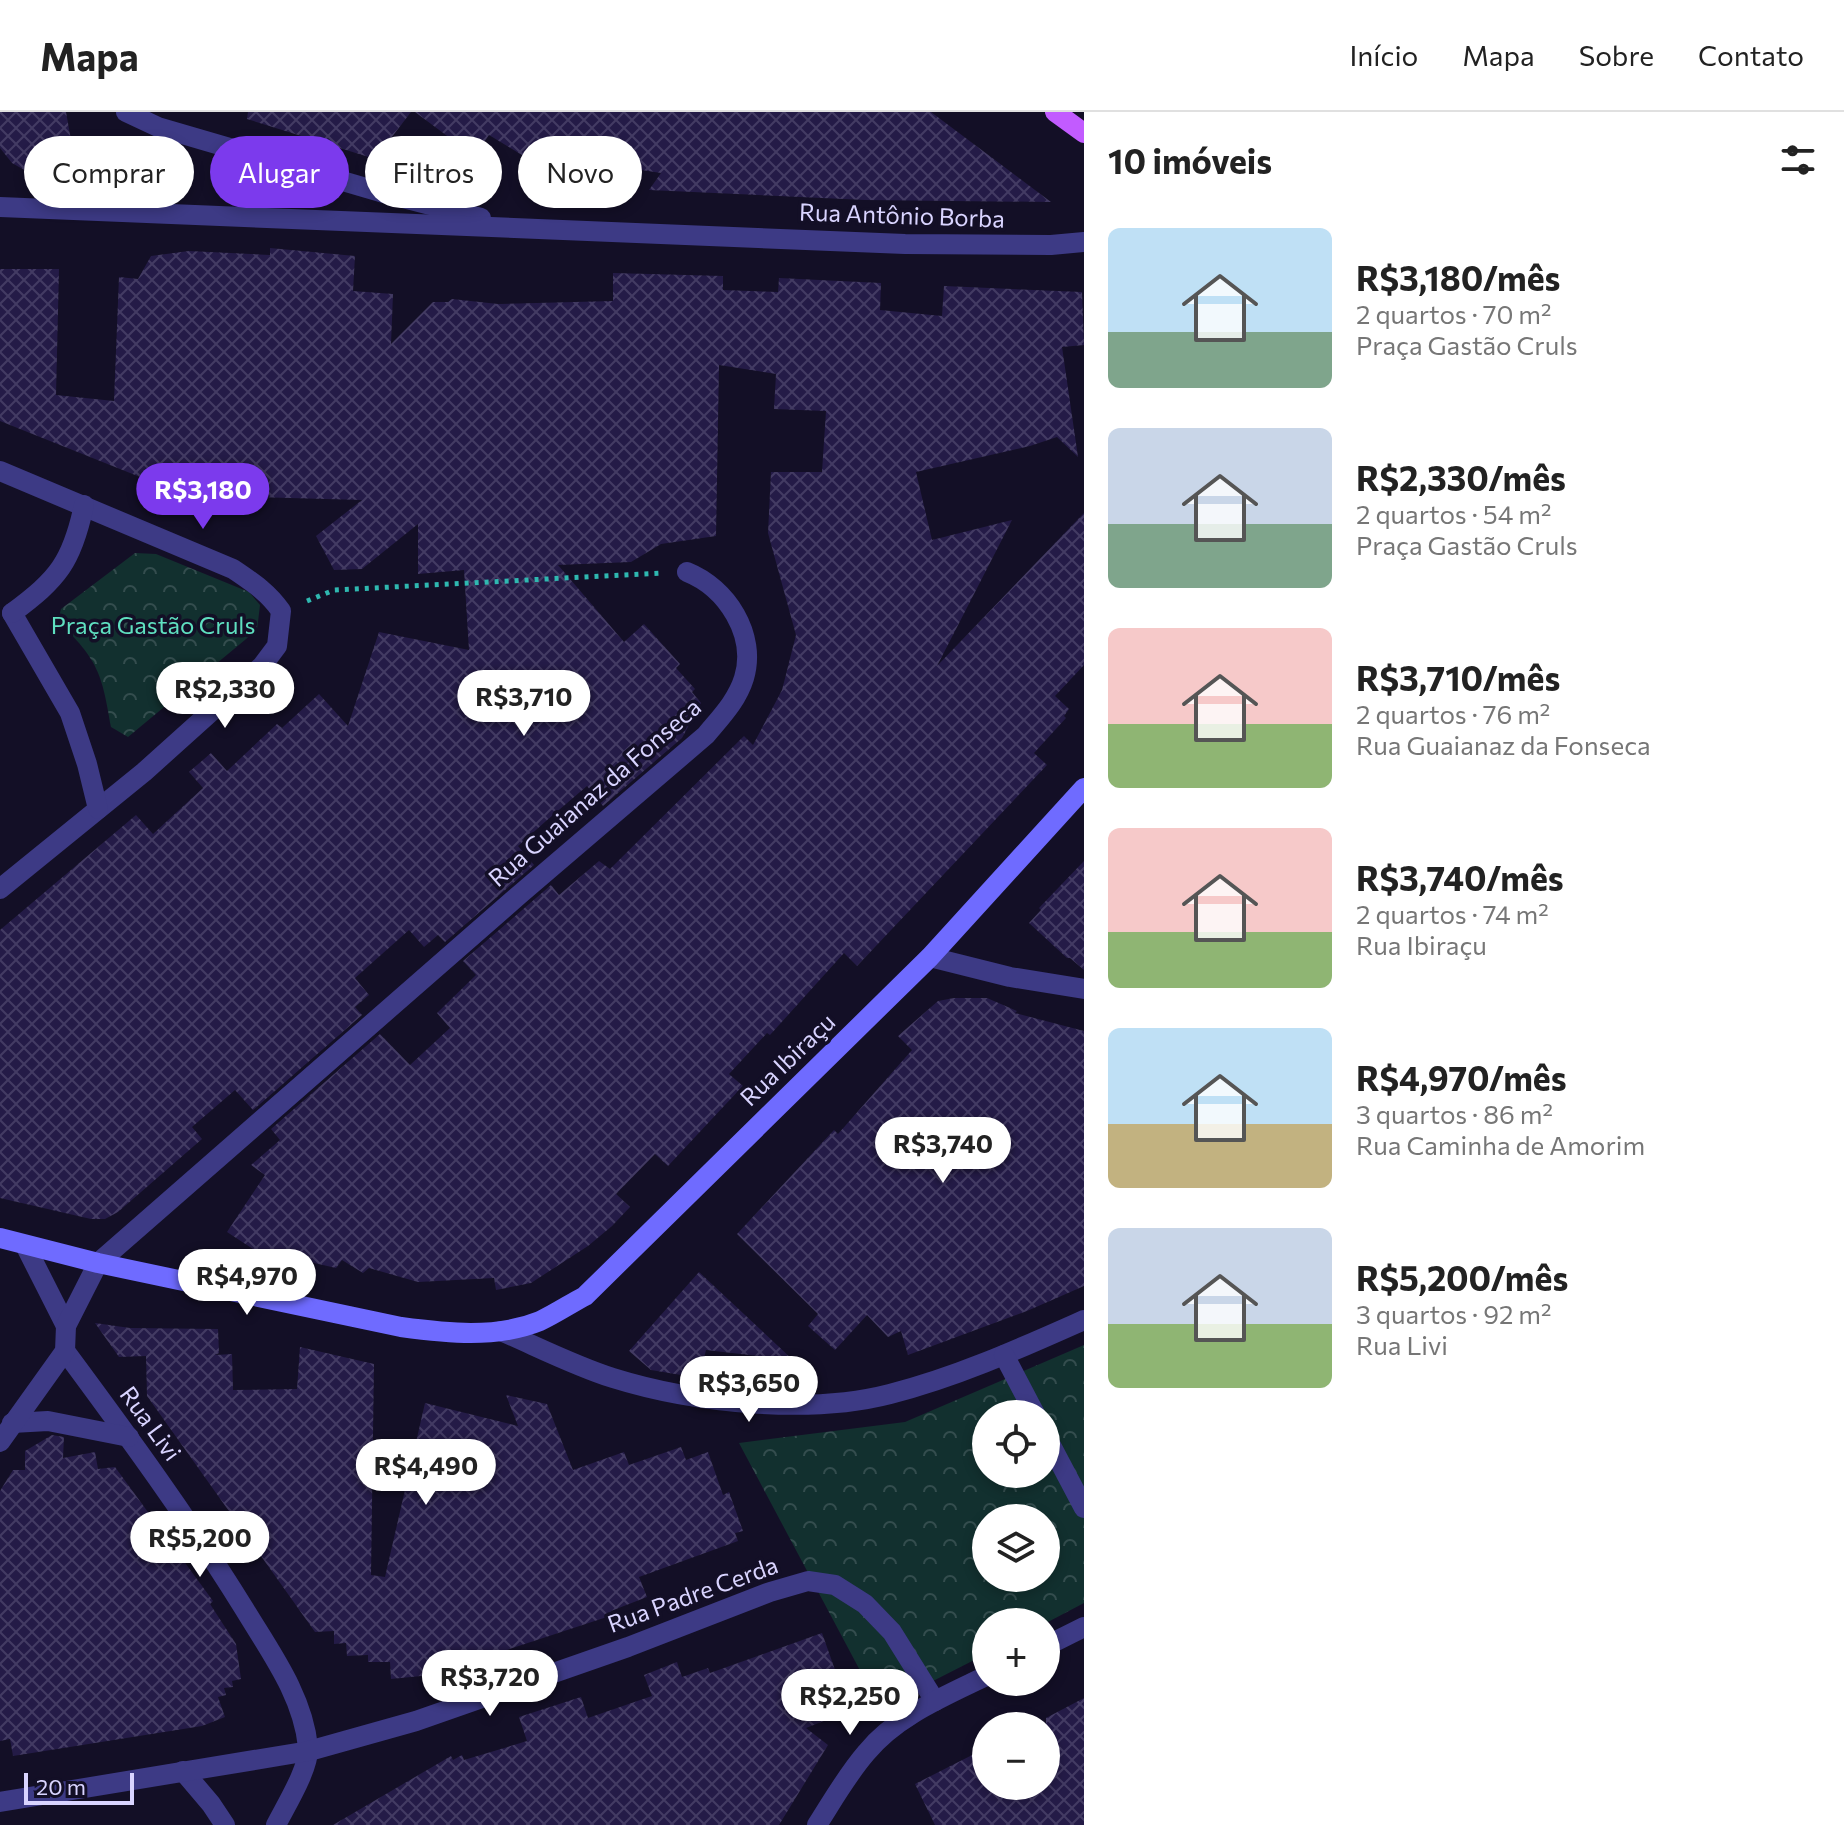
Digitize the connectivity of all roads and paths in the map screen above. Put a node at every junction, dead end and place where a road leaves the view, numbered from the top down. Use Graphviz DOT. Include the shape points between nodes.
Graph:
graph roads {
  1 [pos="126,112"];
  2 [pos="1055,112"];
  3 [pos="1084,133"];
  4 [pos="0,207"];
  5 [pos="520,228"];
  6 [pos="1084,242"];
  7 [pos="0,471"];
  8 [pos="84,505"];
  9 [pos="687,572"];
  10 [pos="281,611"];
  11 [pos="6,613"];
  12 [pos="1084,788"];
  13 [pos="98,809"];
  14 [pos="0,889"];
  15 [pos="930,957"];
  16 [pos="1084,989"];
  17 [pos="0,1238"];
  18 [pos="25,1245"];
  19 [pos="98,1263"];
  20 [pos="1084,1320"];
  21 [pos="66,1326"];
  22 [pos="501,1331"];
  23 [pos="65,1351"];
  24 [pos="1004,1355"];
  25 [pos="1028,1400"];
  26 [pos="12,1423"];
  27 [pos="129,1437"];
  28 [pos="0,1442"];
  29 [pos="1060,1463"];
  30 [pos="1084,1508"];
  31 [pos="1084,1627"];
  32 [pos="1060,1639"];
  33 [pos="972,1683"];
  34 [pos="935,1701"];
  35 [pos="309,1751"];
  36 [pos="183,1771"];
  37 [pos="0,1802"];
  38 [pos="225,1825"];
  39 [pos="276,1825"];
  40 [pos="817,1825"];
  1 -- 5 [label="street" via="158,127"];
  2 -- 3 [label="main road"];
  4 -- 5 [label="street, Rua Antônio Borba"];
  5 -- 6 [label="street, Rua Antônio Borba" via="905,244"];
  7 -- 8 [label="street"];
  8 -- 10 [label="street" via="233,569 258,585"];
  8 -- 11 [label="street" via="73,548 58,575"];
  9 -- 10 [label="path" via="334,590"];
  9 -- 19 [label="street, Rua Guaianaz da Fonseca" via="715,589 733,611 747,648 738,691 706,735"];
  10 -- 13 [label="street" via="277,646 262,666"];
  11 -- 13 [label="street" via="70,713"];
  12 -- 15 [label="street, Rua Ibiraçu"];
  13 -- 14 [label="street"];
  15 -- 16 [label="street"];
  15 -- 22 [label="street, Rua Ibiraçu" via="585,1296 539,1321"];
  17 -- 18 [label="street, Rua Ibiraçu"];
  18 -- 19 [label="street, Rua Ibiraçu"];
  18 -- 21 [label="street"];
  19 -- 21 [label="street"];
  19 -- 22 [label="street, Rua Ibiraçu" via="401,1327 451,1334"];
  20 -- 24 [label="street"];
  21 -- 23 [label="street"];
  22 -- 24 [label="street" via="613,1378 690,1397 803,1406 889,1395"];
  23 -- 26 [label="street"];
  23 -- 27 [label="street, Rua Livi"];
  24 -- 25 [label="street"];
  26 -- 27 [label="street" via="48,1421"];
  26 -- 28 [label="street"];
  27 -- 35 [label="street, Rua Livi" via="215,1560 287,1680"];
  29 -- 30 [label="street"];
  31 -- 32 [label="street"];
  33 -- 34 [label="street"];
  34 -- 35 [label="street, Rua Padre Cerda" via="892,1632 865,1604 835,1585 808,1581 416,1721"];
  34 -- 40 [label="street" via="868,1750"];
  35 -- 36 [label="street, Rua Padre Cerda"];
  35 -- 39 [label="street"];
  36 -- 37 [label="street, Rua Padre Cerda"];
  36 -- 38 [label="street"];
}
